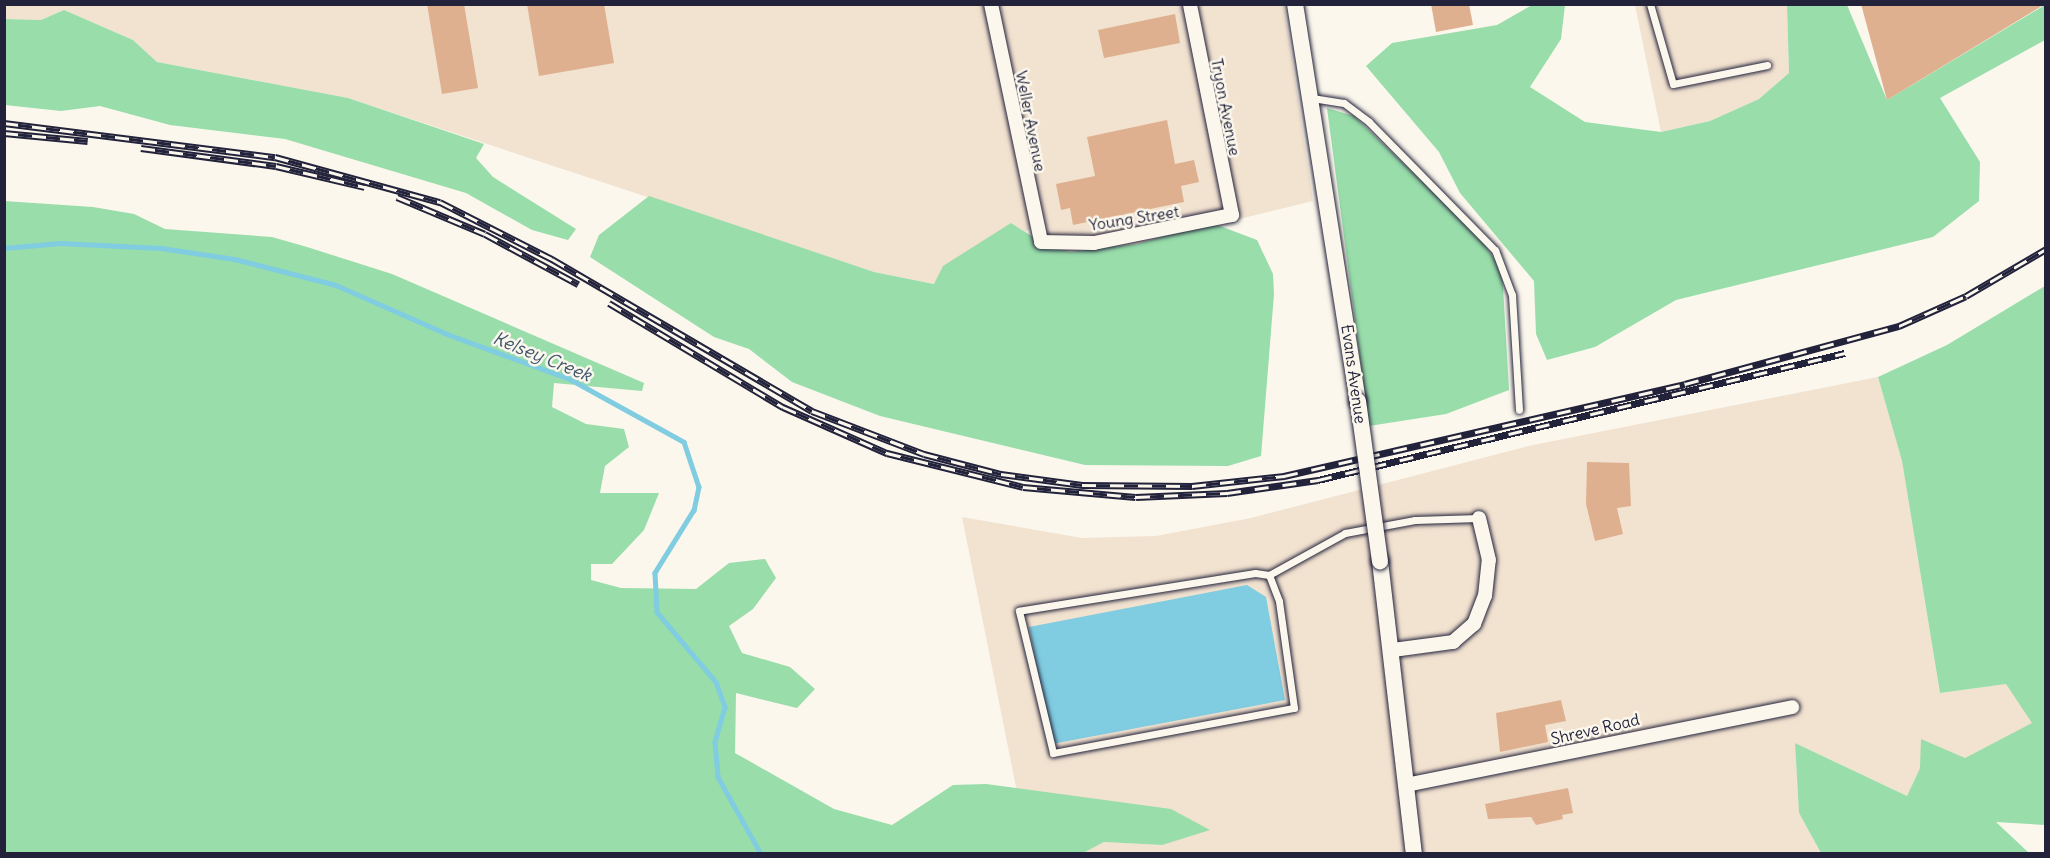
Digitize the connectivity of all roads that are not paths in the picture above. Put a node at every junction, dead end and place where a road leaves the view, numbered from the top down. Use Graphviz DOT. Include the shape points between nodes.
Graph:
graph roads {
  1 [pos="991,4"];
  2 [pos="1190,4"];
  3 [pos="1295,4"];
  4 [pos="1650,4"];
  5 [pos="1767,65"];
  6 [pos="1311,98"];
  7 [pos="1232,215"];
  8 [pos="1041,242"];
  9 [pos="1519,410"];
  10 [pos="1479,518"];
  11 [pos="1269,575"];
  12 [pos="1393,650"];
  13 [pos="1792,707"];
  14 [pos="1406,785"];
  15 [pos="1414,854"];
  1 -- 8 [label="street, Weller Avenue"];
  2 -- 7 [label="street, Tryon Avenue"];
  3 -- 6 [label="street, Evans Avenue"];
  4 -- 5 [label="lane" via="1673,84"];
  6 -- 9 [label="lane" via="1344,103 1369,122 1496,250 1512,295"];
  6 -- 12 [label="street, Evans Avenue, bridge" via="1344,298"];
  7 -- 8 [label="street, Young Street" via="1094,243"];
  10 -- 11 [label="lane" via="1415,520 1345,533"];
  10 -- 12 [label="street" via="1489,560 1485,596 1474,624 1453,642"];
  11 -- 11 [label="lane" via="1256,573 1019,611 1053,753 1294,708 1279,601"];
  12 -- 14 [label="street, Evans Avenue"];
  13 -- 14 [label="street, Shreve Road"];
  14 -- 15 [label="street, Evans Avenue"];
}
